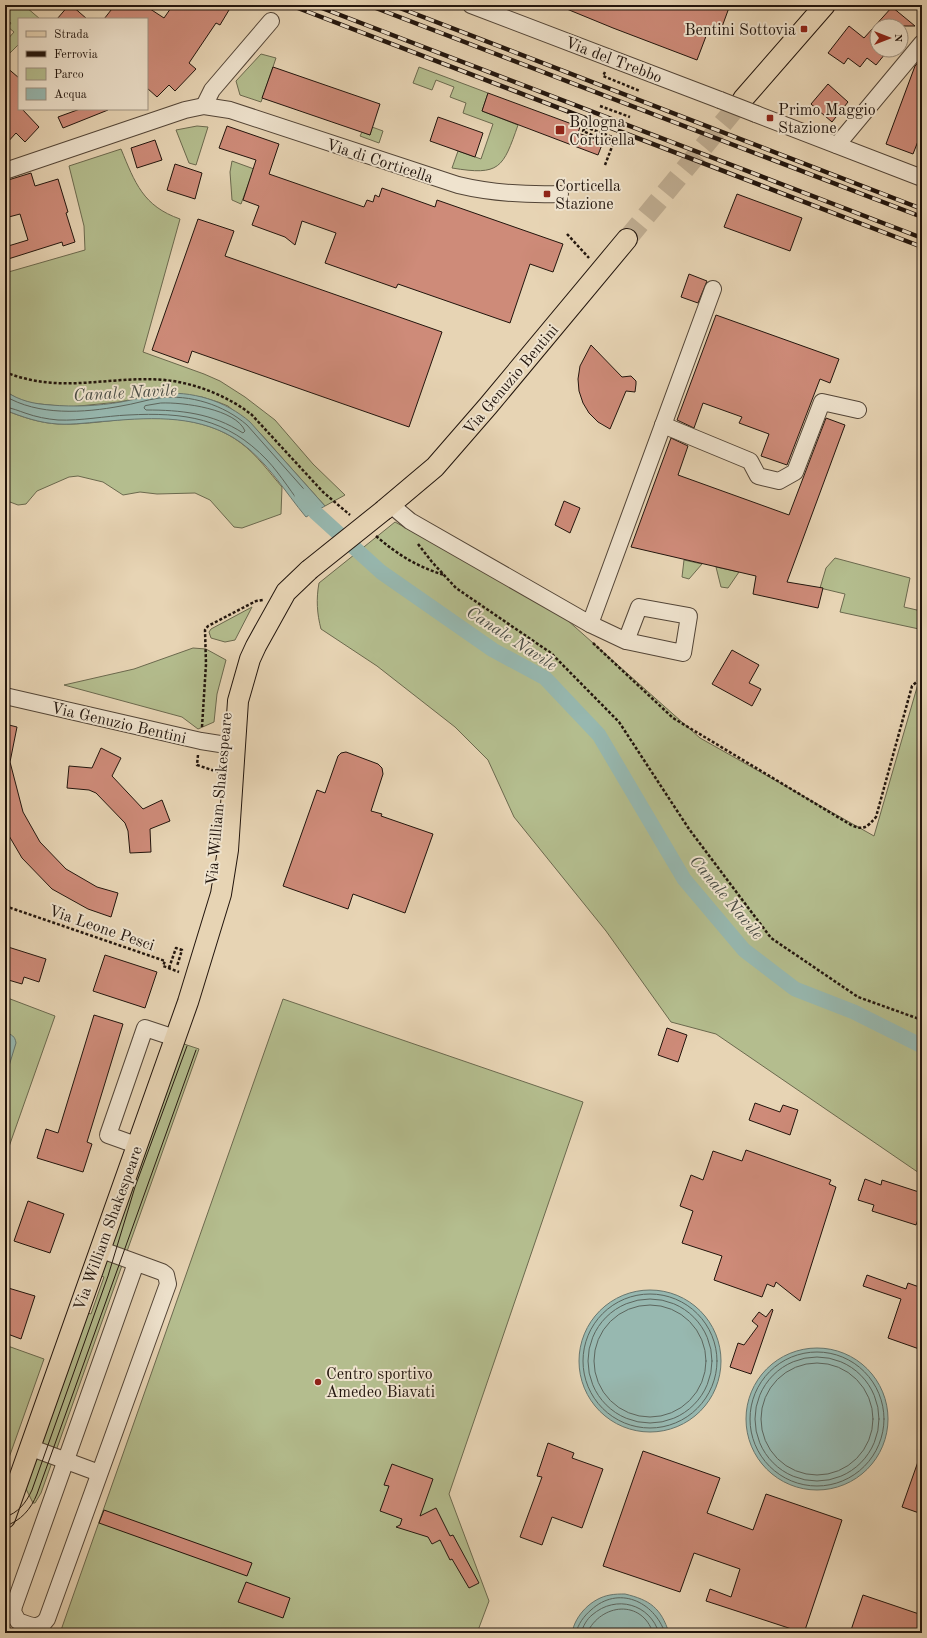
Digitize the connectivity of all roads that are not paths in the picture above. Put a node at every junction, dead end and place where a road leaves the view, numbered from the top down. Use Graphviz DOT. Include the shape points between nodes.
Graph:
graph roads {
  1 [pos="471,5"];
  2 [pos="825,5"];
  3 [pos="271,21"];
  4 [pos="922,43"];
  5 [pos="743,99"];
  6 [pos="204,106"];
  7 [pos="837,145"];
  8 [pos="5,171"];
  9 [pos="922,178"];
  10 [pos="560,194"];
  11 [pos="627,239"];
  12 [pos="713,289"];
  13 [pos="858,410"];
  14 [pos="663,425"];
  15 [pos="388,507"];
  16 [pos="309,570"];
  17 [pos="590,624"];
  18 [pos="626,641"];
  19 [pos="5,696"];
  20 [pos="218,743"];
  21 [pos="175,1038"];
  22 [pos="136,1145"];
  23 [pos="99,1249"];
  24 [pos="136,1263"];
  25 [pos="29,1447"];
  26 [pos="66,1460"];
  27 [pos="99,1473"];
  28 [pos="5,1518"];
  1 -- 7 [label="street, Via del Trebbo, bridge"];
  2 -- 5 [label="main road"];
  3 -- 6 [label="street" via="212,90"];
  4 -- 7 [label="street"];
  6 -- 8 [label="street, Via di Corticella" via="157,118"];
  6 -- 10 [label="street, Via di Corticella" via="230,110 458,185 508,193"];
  7 -- 9 [label="street, Via del Trebbo"];
  11 -- 15 [label="main road, Via Genuzio Bentini" via="435,467"];
  12 -- 14 [label="street"];
  13 -- 14 [label="street" via="822,402 795,472 779,481 758,476 750,461"];
  14 -- 17 [label="street"];
  15 -- 16 [label="main road, Via William Shakespeare, bridge"];
  15 -- 17 [label="street"];
  16 -- 20 [label="main road, Via William Shakespeare" via="286,592 256,646 238,701"];
  16 -- 20 [label="main road, Via William Shakespeare" via="272,598 256,616 232,673"];
  17 -- 18 [label="street"];
  19 -- 20 [label="street, Via Genuzio Bentini"];
  20 -- 21 [label="main road, Via William Shakespeare" via="233,789 228,850 221,894"];
  21 -- 22 [label="main road, Via William Shakespeare"];
  21 -- 22 [label="street" via="145,1028 108,1135"];
  22 -- 23 [label="main road, Via William Shakespeare"];
  23 -- 24 [label="street"];
  23 -- 25 [label="main road, Via William Shakespeare"];
  24 -- 26 [label="street"];
  24 -- 27 [label="street" via="166,1275 168,1284"];
  25 -- 26 [label="street"];
  25 -- 28 [label="main road, Via William Shakespeare"];
  26 -- 27 [label="street"];
  26 -- 27 [label="street" via="14,1606 14,1616 18,1621 39,1626 47,1619"];
}
